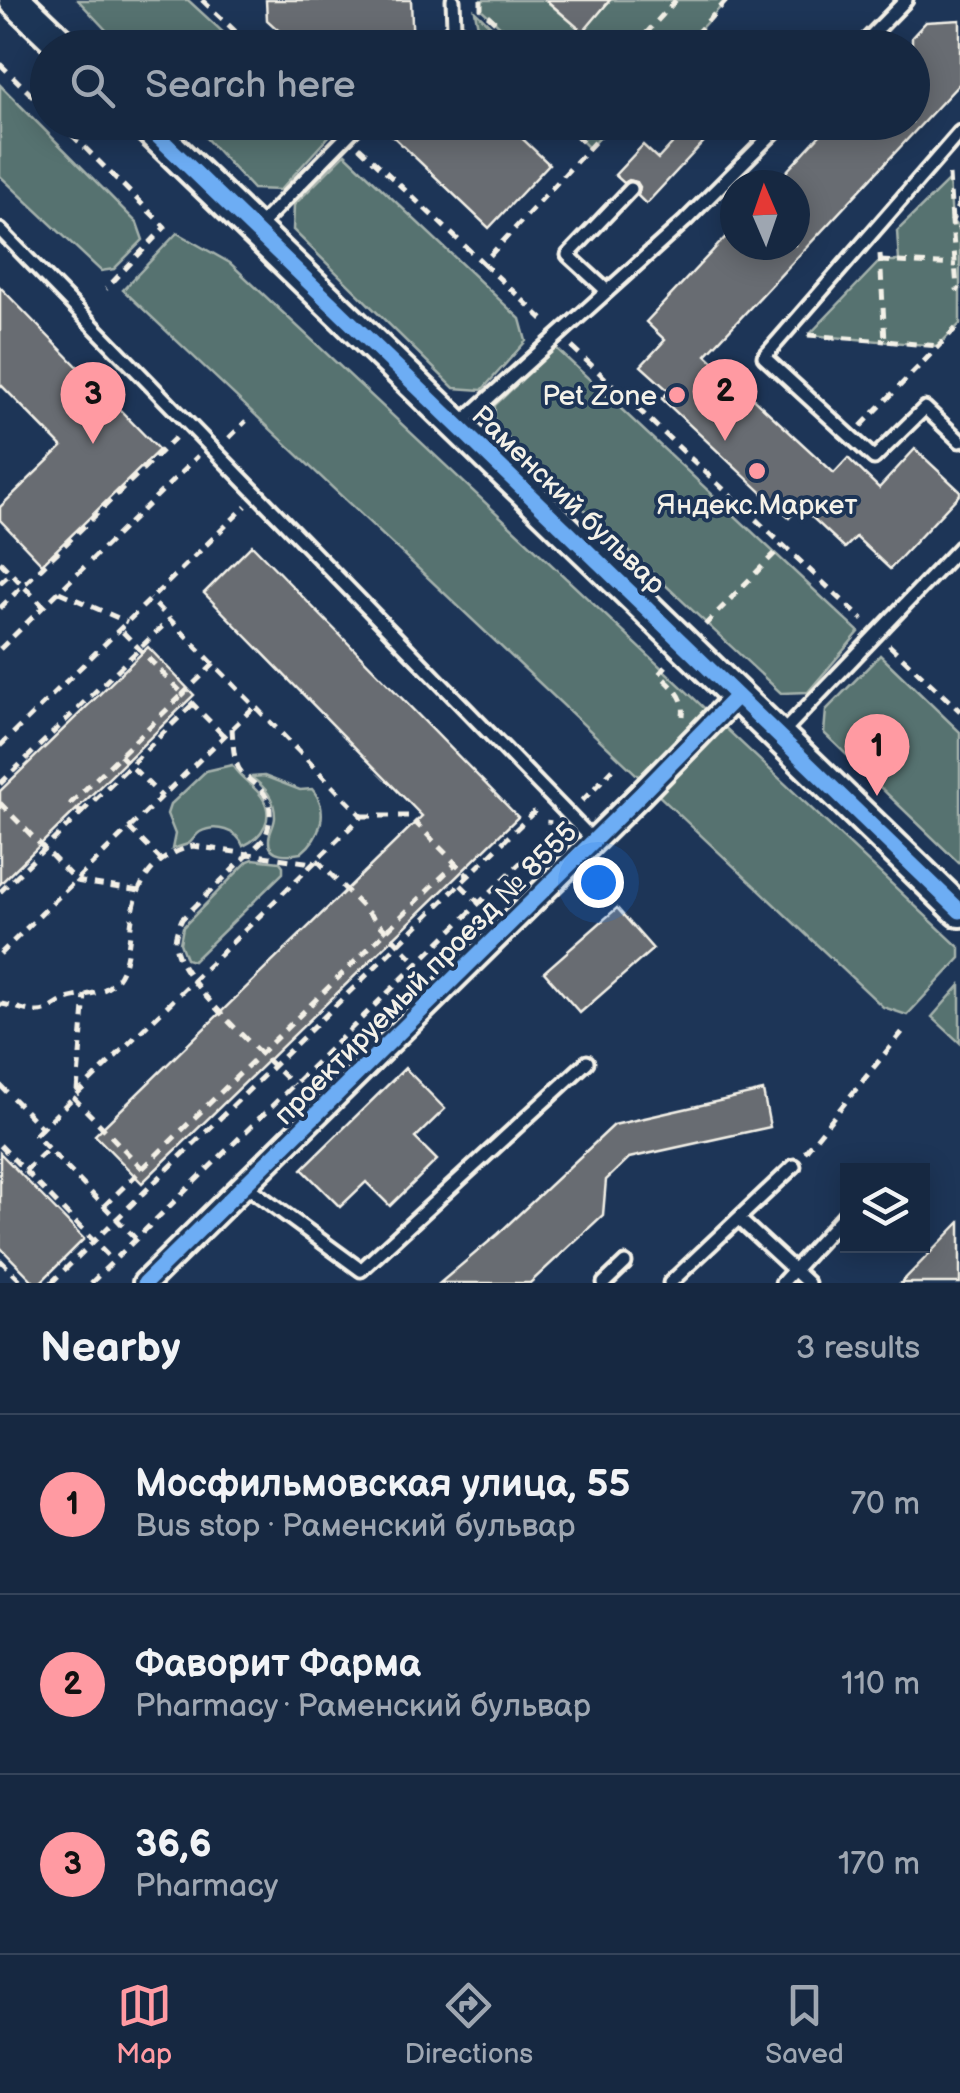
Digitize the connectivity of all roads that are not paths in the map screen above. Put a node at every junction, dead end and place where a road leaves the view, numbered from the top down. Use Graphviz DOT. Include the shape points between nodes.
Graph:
graph roads {
  1 [pos="16,0"];
  2 [pos="454,0"];
  3 [pos="906,0"];
  4 [pos="454,28"];
  5 [pos="47,30"];
  6 [pos="877,30"];
  7 [pos="960,132"];
  8 [pos="162,140"];
  9 [pos="343,140"];
  10 [pos="766,140"];
  11 [pos="631,189"];
  12 [pos="0,230"];
  13 [pos="255,230"];
  14 [pos="607,291"];
  15 [pos="458,426"];
  16 [pos="960,441"];
  17 [pos="960,547"];
  18 [pos="737,696"];
  19 [pos="779,736"];
  20 [pos="594,840"];
  21 [pos="960,911"];
  22 [pos="587,1062"];
  23 [pos="794,1166"];
  24 [pos="245,1185"];
  25 [pos="738,1218"];
  26 [pos="840,1220"];
  27 [pos="625,1262"];
  28 [pos="794,1270"];
  29 [pos="145,1283"];
  30 [pos="604,1283"];
  31 [pos="670,1283"];
  32 [pos="782,1283"];
  33 [pos="808,1283"];
  1 -- 5 [label="street"];
  2 -- 4 [label="lane"];
  3 -- 6 [label="lane"];
  7 -- 16 [label="lane" via="764,356 874,458 924,408"];
  8 -- 13 [label="street, Раменский бульвар"];
  9 -- 13 [label="lane"];
  10 -- 14 [label="lane"];
  11 -- 14 [label="lane" via="568,255"];
  12 -- 20 [label="lane"];
  13 -- 15 [label="street, Раменский бульвар"];
  14 -- 15 [label="lane"];
  15 -- 18 [label="street, Раменский бульвар"];
  17 -- 19 [label="lane"];
  18 -- 19 [label="street, Раменский бульвар"];
  18 -- 20 [label="street, проектируемый проезд № 8555"];
  19 -- 21 [label="street, Раменский бульвар"];
  20 -- 24 [label="street, проектируемый проезд № 8555"];
  22 -- 24 [label="lane" via="361,1270"];
  23 -- 25 [label="lane"];
  24 -- 29 [label="street, проектируемый проезд № 8555"];
  25 -- 28 [label="lane"];
  25 -- 31 [label="lane"];
  26 -- 28 [label="lane"];
  27 -- 30 [label="lane"];
  28 -- 32 [label="lane"];
  28 -- 33 [label="lane"];
}
